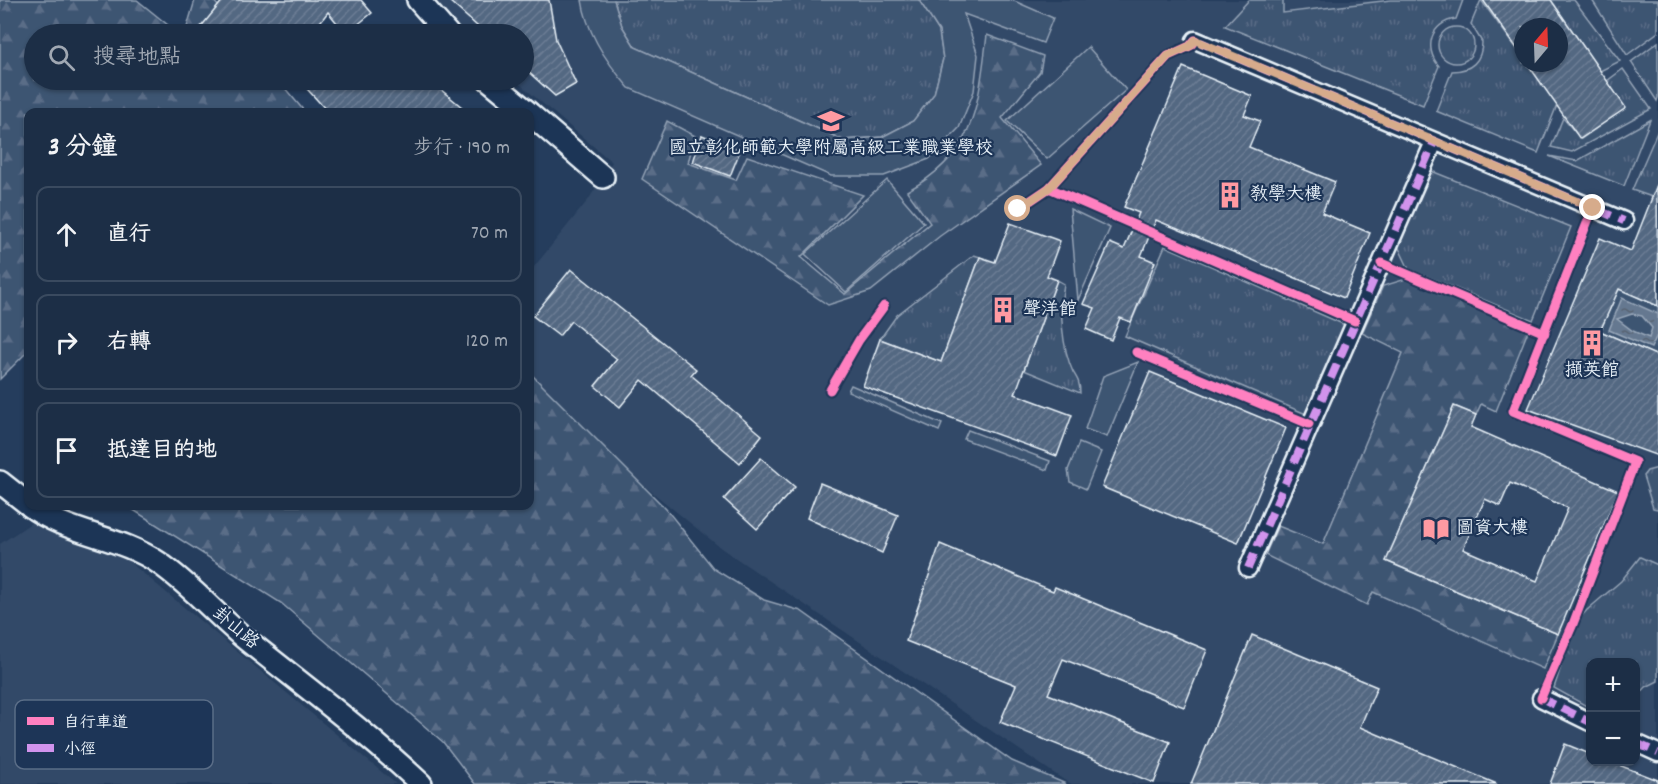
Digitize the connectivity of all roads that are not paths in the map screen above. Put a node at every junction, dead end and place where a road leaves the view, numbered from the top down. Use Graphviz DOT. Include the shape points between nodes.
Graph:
graph roads {
  1 [pos="418,0"];
  2 [pos="439,24"];
  3 [pos="1195,40"];
  4 [pos="501,90"];
  5 [pos="523,108"];
  6 [pos="534,117"];
  7 [pos="1434,142"];
  8 [pos="603,177"];
  9 [pos="1624,221"];
  10 [pos="0,482"];
  11 [pos="24,501"];
  12 [pos="36,510"];
  13 [pos="1248,568"];
  14 [pos="1541,698"];
  15 [pos="1586,720"];
  16 [pos="1640,745"];
  17 [pos="1658,753"];
  18 [pos="421,784"];
  1 -- 2 [label="street"];
  3 -- 7 [label="street"];
  4 -- 5 [label="street"];
  6 -- 8 [label="street"];
  7 -- 9 [label="street"];
  7 -- 13 [label="street"];
  10 -- 11 [label="street, 卦山路"];
  12 -- 18 [label="street, 卦山路" via="158,562 247,640 375,740"];
  14 -- 15 [label="street"];
  16 -- 17 [label="street"];
}
